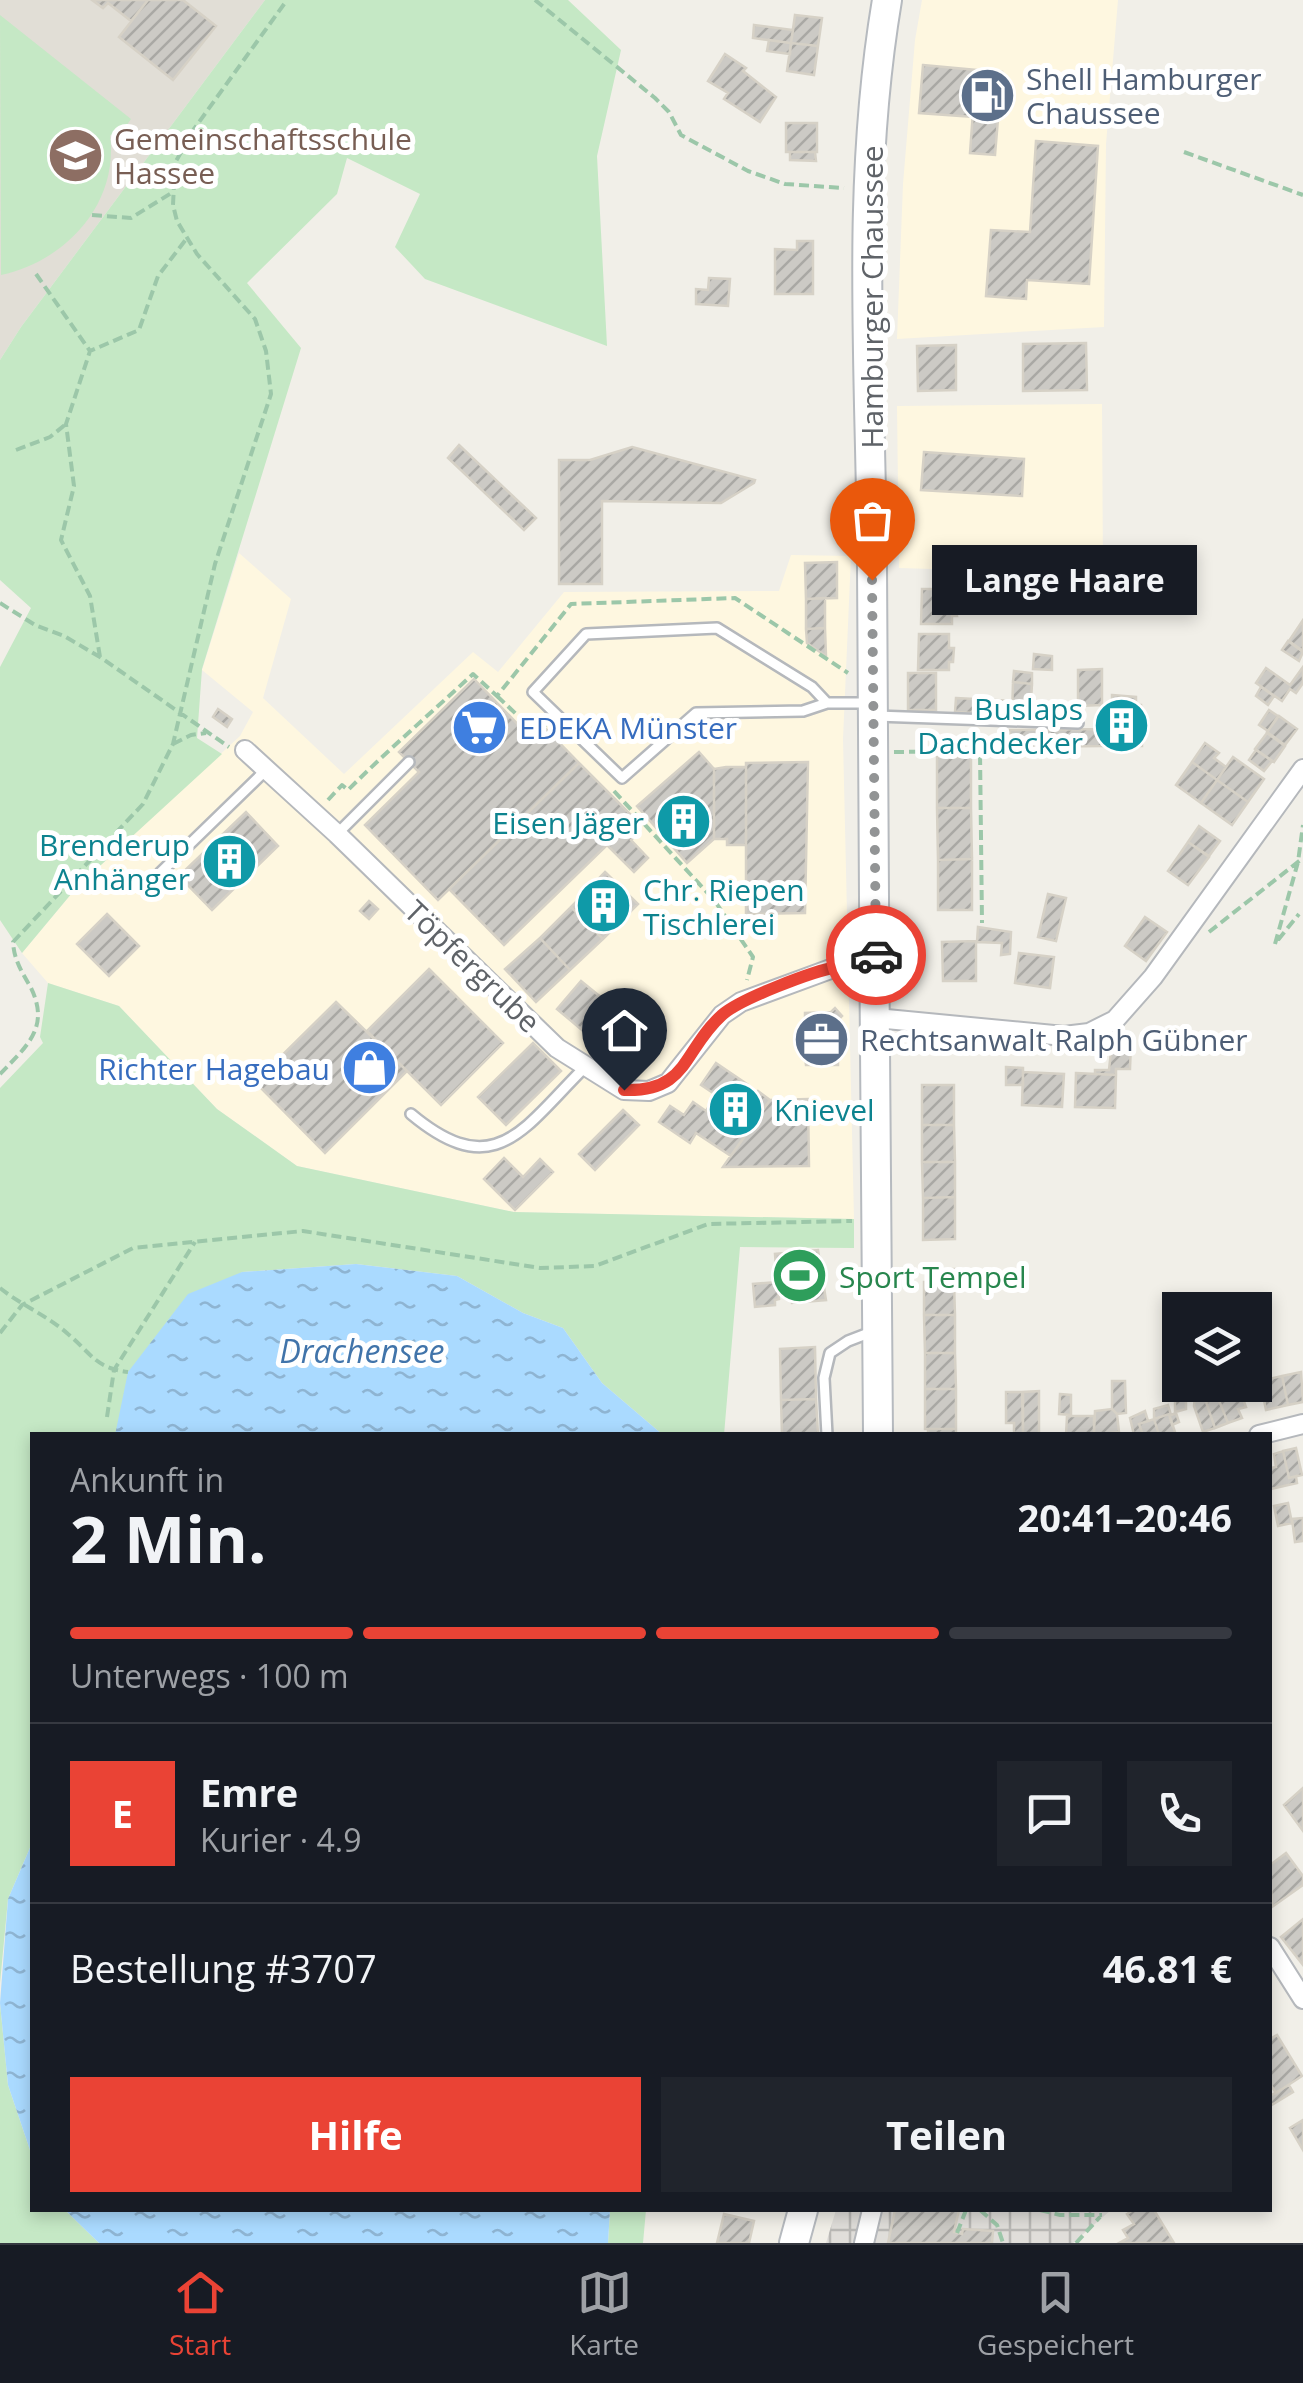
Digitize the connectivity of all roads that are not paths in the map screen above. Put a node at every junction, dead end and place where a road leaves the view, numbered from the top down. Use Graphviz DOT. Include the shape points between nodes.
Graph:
graph roads {
  1 [pos="887,0"];
  2 [pos="826,703"];
  3 [pos="873,710"];
  4 [pos="1078,722"];
  5 [pos="245,750"];
  6 [pos="408,762"];
  7 [pos="267,769"];
  8 [pos="1303,769"];
  9 [pos="337,834"];
  10 [pos="160,873"];
  11 [pos="876,966"];
  12 [pos="876,1018"];
  13 [pos="586,1066"];
  14 [pos="411,1114"];
  15 [pos="877,1330"];
  16 [pos="1303,1424"];
  17 [pos="827,1432"];
  18 [pos="878,1432"];
  19 [pos="1271,1432"];
  20 [pos="1272,1950"];
  21 [pos="1303,1999"];
  22 [pos="802,2212"];
  23 [pos="872,2212"];
  24 [pos="794,2243"];
  25 [pos="864,2243"];
  1 -- 3 [label="main road, Hamburger Chaussee" via="867,189"];
  2 -- 2 [label="lane" via="804,711 696,712 622,778 534,692 586,634 717,628 812,687"];
  2 -- 3 [label="lane"];
  3 -- 4 [label="lane"];
  3 -- 11 [label="main road, Hamburger Chaussee"];
  5 -- 7 [label="street, Töpfergrube"];
  6 -- 9 [label="lane"];
  7 -- 9 [label="street, Töpfergrube"];
  7 -- 10 [label="lane"];
  8 -- 12 [label="street" via="1115,1020 1064,1036"];
  9 -- 13 [label="street, Töpfergrube" via="558,1048"];
  11 -- 12 [label="main road, Hamburger Chaussee"];
  11 -- 13 [label="street, Töpfergrube" via="836,967 750,998 722,1015 668,1084 650,1091 624,1090"];
  12 -- 15 [label="main road, Hamburger Chaussee"];
  13 -- 14 [label="lane" via="515,1136 492,1147 451,1142"];
  15 -- 17 [label="lane" via="830,1354 824,1378"];
  15 -- 18 [label="main road, Hamburger Chaussee"];
  16 -- 19 [label="street"];
  20 -- 21 [label="street"];
  22 -- 24 [label="main road"];
  23 -- 25 [label="street"];
}
